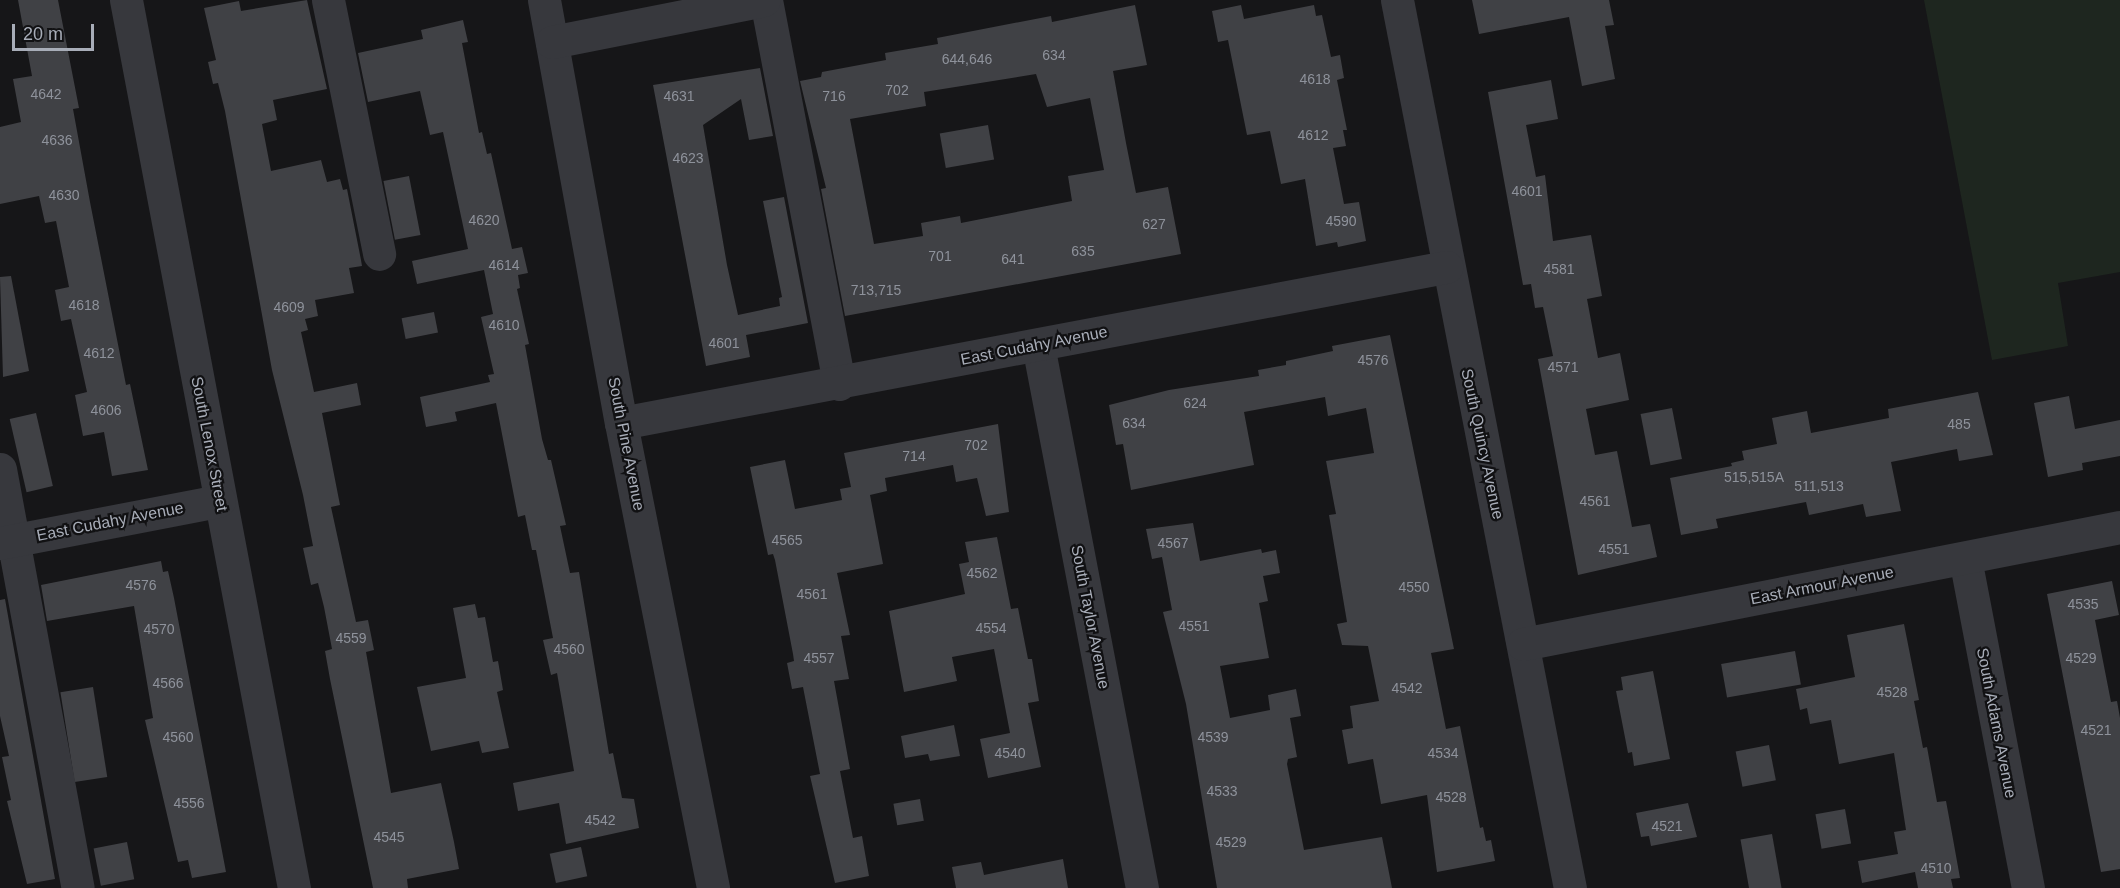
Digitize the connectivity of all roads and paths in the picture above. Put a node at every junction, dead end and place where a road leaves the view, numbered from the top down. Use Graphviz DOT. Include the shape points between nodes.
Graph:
graph roads {
  1 [pos="126,0"];
  2 [pos="328,0"];
  3 [pos="544,0"];
  4 [pos="765,0"];
  5 [pos="1397,0"];
  6 [pos="552,42"];
  7 [pos="379,254"];
  8 [pos="1446,267"];
  9 [pos="1038,345"];
  10 [pos="839,384"];
  11 [pos="621,423"];
  12 [pos="0,469"];
  13 [pos="219,501"];
  14 [pos="2120,527"];
  15 [pos="7,542"];
  16 [pos="1965,558"];
  17 [pos="1523,644"];
  18 [pos="78,888"];
  19 [pos="294,888"];
  20 [pos="713,888"];
  21 [pos="1142,888"];
  22 [pos="1570,888"];
  23 [pos="2028,888"];
  1 -- 13 [label="street, South Lenox Street"];
  2 -- 7 [label="street"];
  3 -- 6 [label="street, South Pine Avenue"];
  4 -- 6 [label="street"];
  4 -- 10 [label="street"];
  5 -- 8 [label="street, South Quincy Avenue"];
  6 -- 11 [label="street, South Pine Avenue"];
  8 -- 9 [label="street, East Cudahy Avenue"];
  8 -- 17 [label="street, South Quincy Avenue"];
  9 -- 10 [label="street, East Cudahy Avenue"];
  9 -- 21 [label="street, South Taylor Avenue"];
  10 -- 11 [label="street, East Cudahy Avenue"];
  11 -- 20 [label="street, South Pine Avenue"];
  12 -- 15 [label="street"];
  13 -- 15 [label="street, East Cudahy Avenue"];
  13 -- 19 [label="street, South Lenox Street"];
  14 -- 16 [label="street, East Armour Avenue"];
  15 -- 18 [label="street"];
  16 -- 17 [label="street, East Armour Avenue"];
  16 -- 23 [label="street, South Adams Avenue"];
  17 -- 22 [label="street, South Quincy Avenue"];
}
